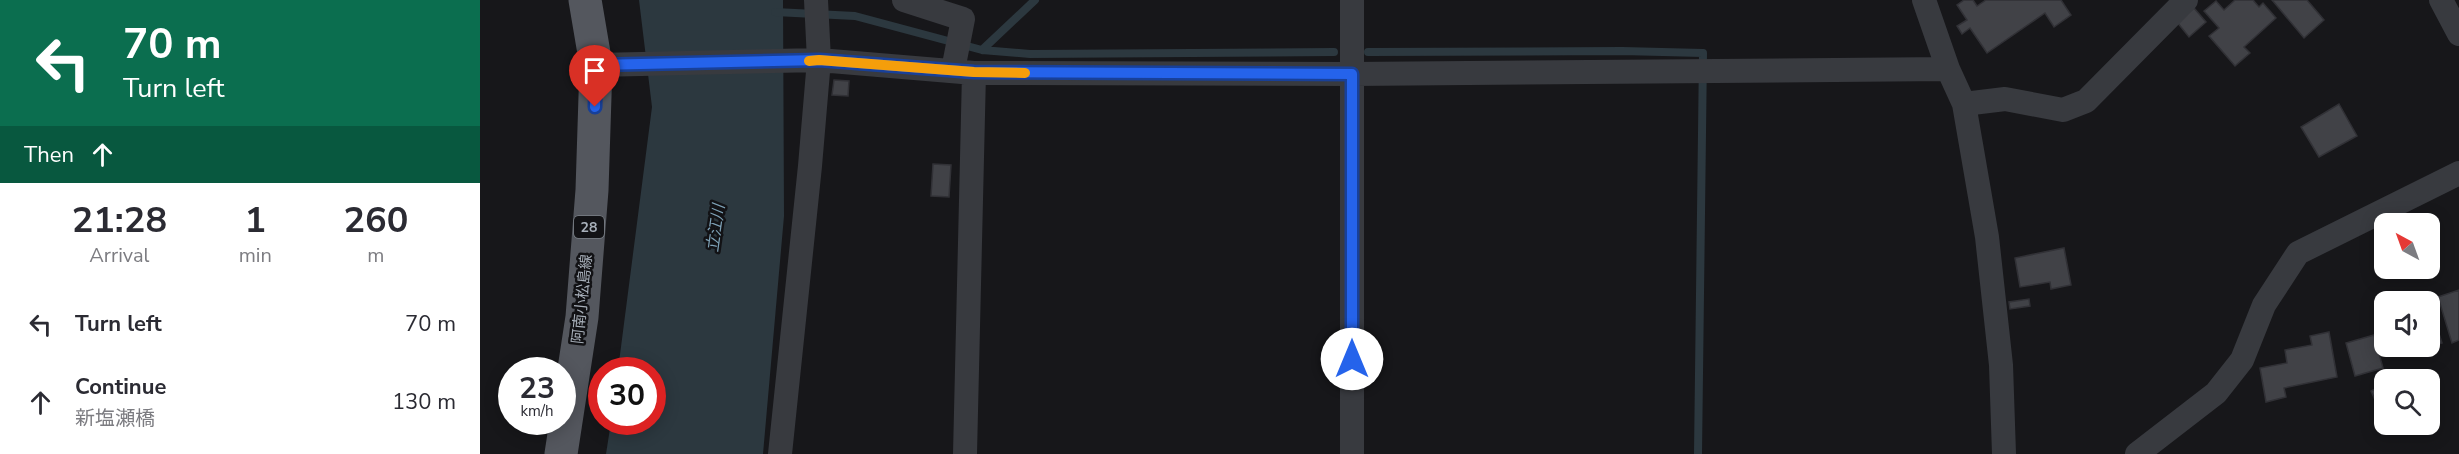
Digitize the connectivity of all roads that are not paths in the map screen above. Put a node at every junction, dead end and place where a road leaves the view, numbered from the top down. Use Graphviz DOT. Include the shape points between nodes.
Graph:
graph roads {
  1 [pos="585,0"];
  2 [pos="904,0"];
  3 [pos="1352,0"];
  4 [pos="1924,0"];
  5 [pos="2186,0"];
  6 [pos="2446,1"];
  7 [pos="817,3"];
  8 [pos="940,6"];
  9 [pos="2459,34"];
  10 [pos="810,61"];
  11 [pos="596,65"];
  12 [pos="960,67"];
  13 [pos="1948,69"];
  14 [pos="1352,74"];
  15 [pos="1964,104"];
  16 [pos="2459,173"];
  17 [pos="561,454"];
  18 [pos="780,454"];
  19 [pos="965,454"];
  20 [pos="1352,454"];
  21 [pos="2004,454"];
  22 [pos="2137,454"];
  1 -- 11 [label="main road, 阿南小松島線 / 28"];
  2 -- 8 [label="street"];
  3 -- 14 [label="street"];
  4 -- 13 [label="street"];
  5 -- 15 [label="street" via="2086,101 2063,110 2005,99"];
  6 -- 9 [label="street"];
  7 -- 10 [label="street" via="819,35"];
  8 -- 12 [label="street" via="963,20 959,31"];
  10 -- 11 [label="street"];
  10 -- 12 [label="street"];
  10 -- 18 [label="street" via="801,258"];
  11 -- 17 [label="main road, 阿南小松島線 / 28" via="582,317"];
  12 -- 14 [label="street"];
  12 -- 19 [label="street"];
  13 -- 14 [label="street"];
  13 -- 15 [label="street"];
  14 -- 20 [label="street"];
  15 -- 21 [label="street" via="1987,237 2001,365"];
  16 -- 22 [label="street" via="2298,253 2264,305 2242,360 2216,393"];
}
